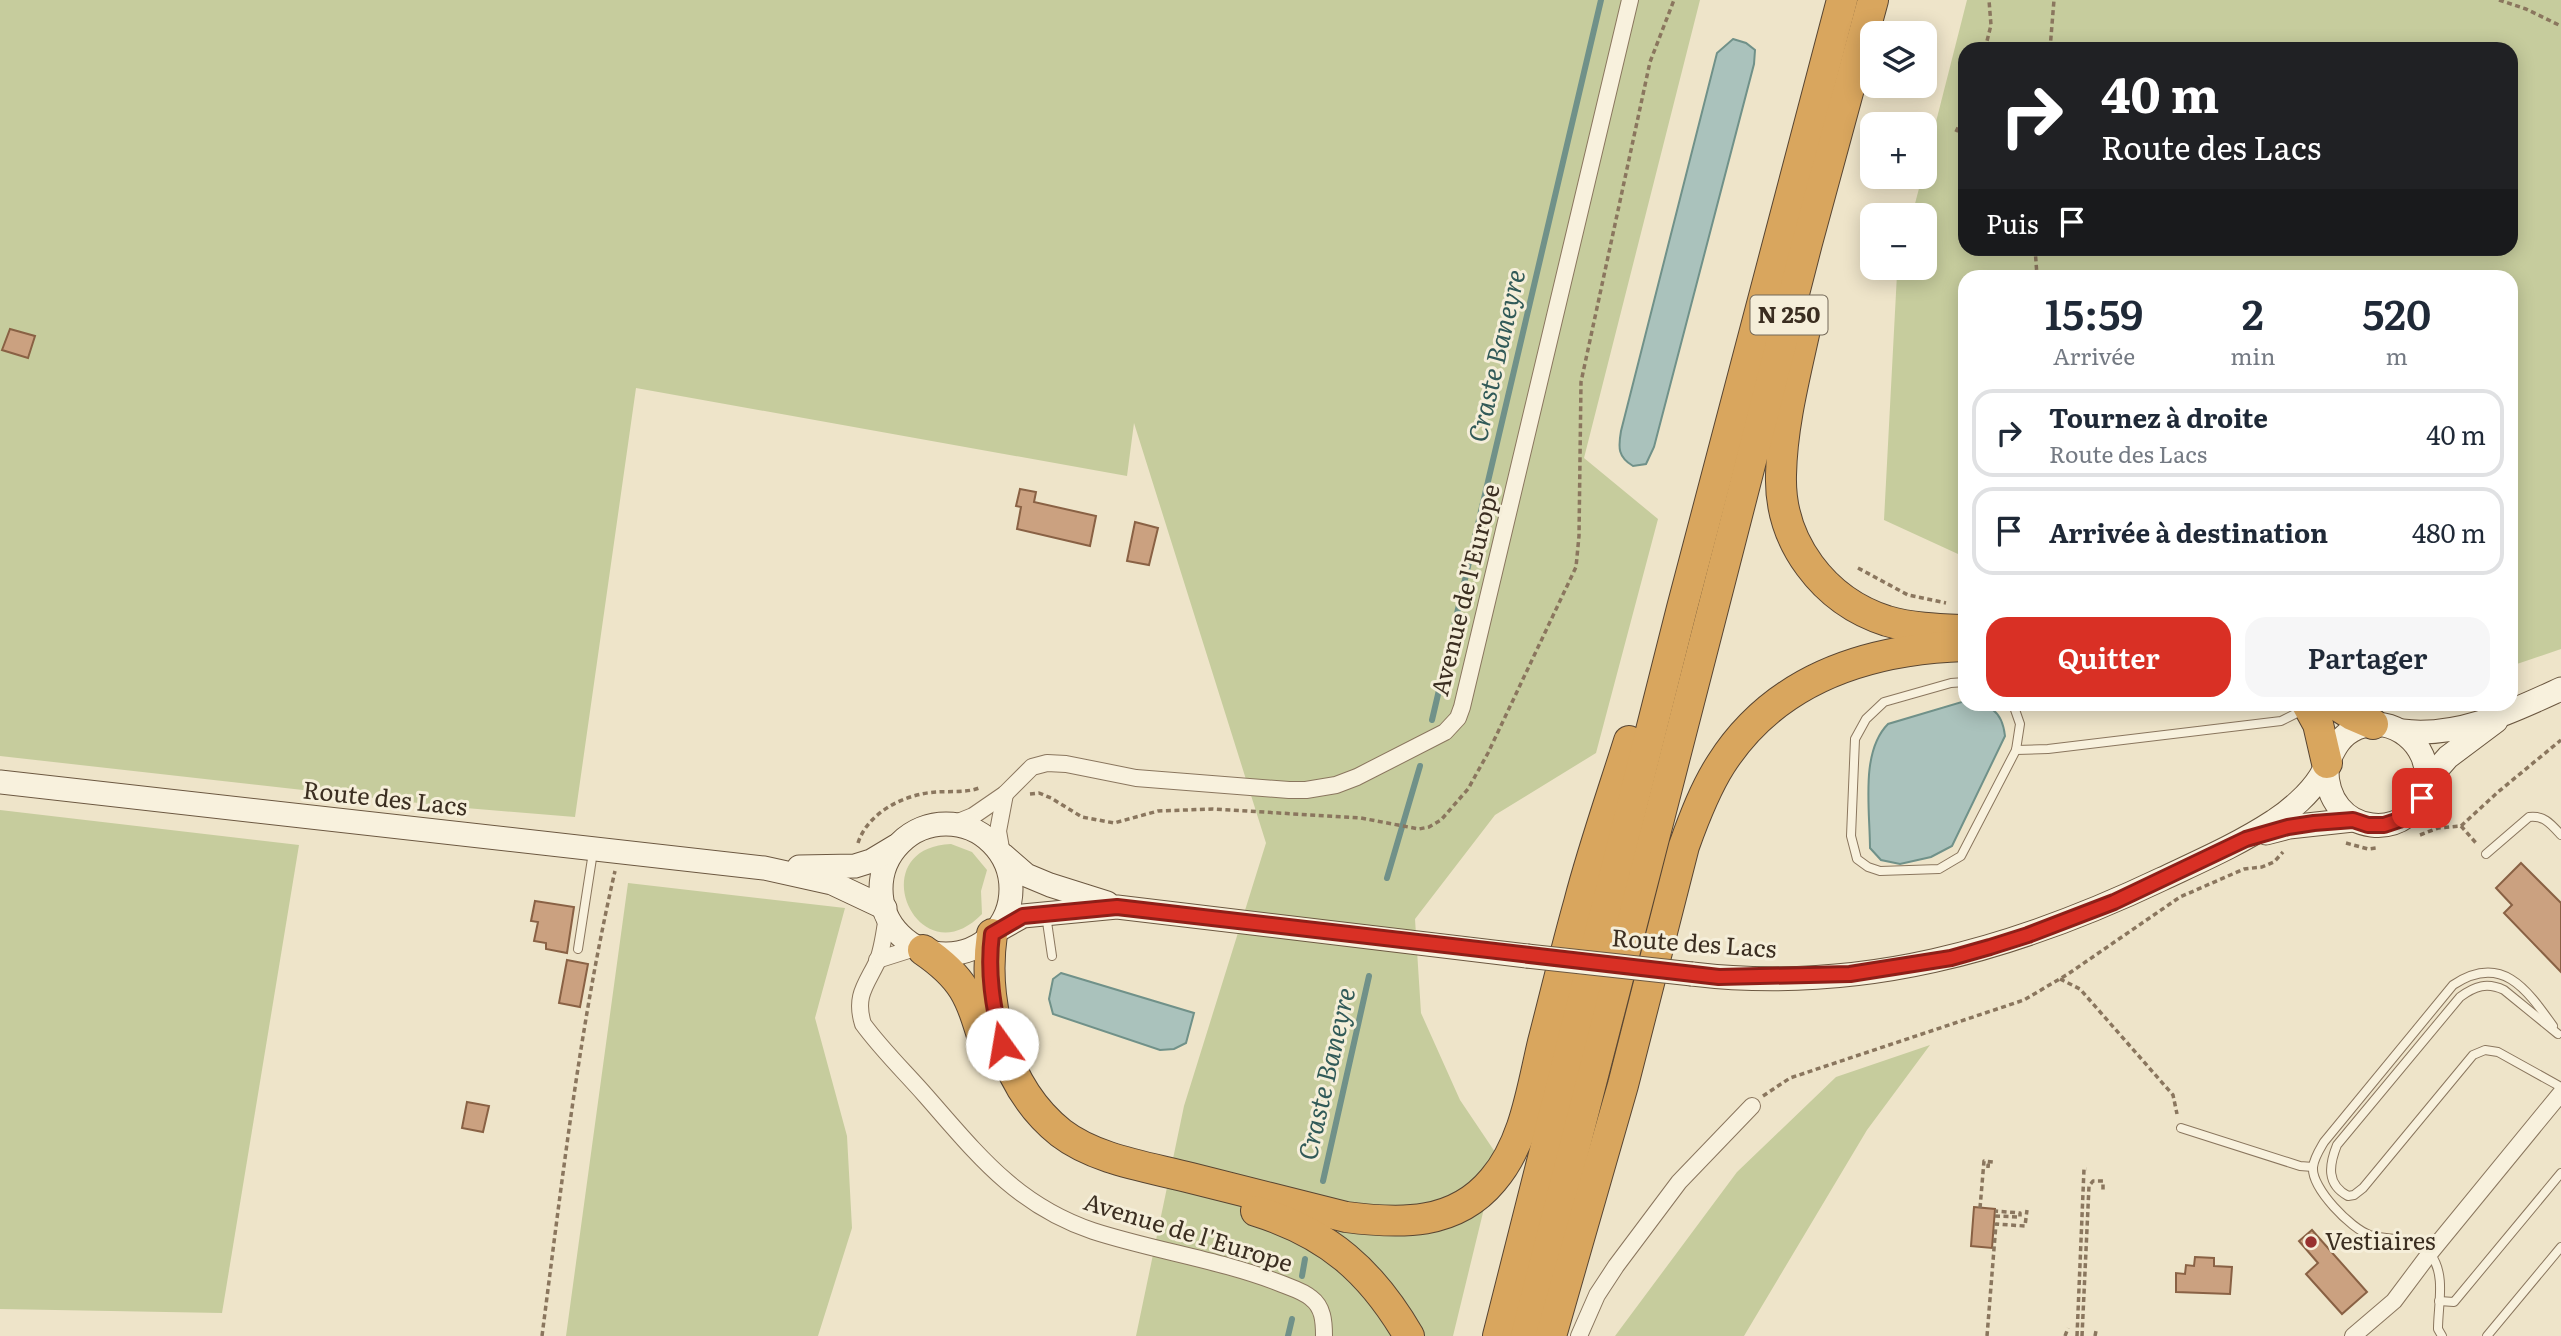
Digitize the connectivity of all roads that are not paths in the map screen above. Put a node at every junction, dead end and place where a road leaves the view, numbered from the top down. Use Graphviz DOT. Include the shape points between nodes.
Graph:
graph roads {
  1 [pos="1630,0"];
  2 [pos="1842,0"];
  3 [pos="1875,0"];
  4 [pos="1682,607"];
  5 [pos="1958,618"];
  6 [pos="1958,647"];
  7 [pos="1958,682"];
  8 [pos="2561,689"];
  9 [pos="2518,709"];
  10 [pos="2015,711"];
  11 [pos="2302,711"];
  12 [pos="2318,711"];
  13 [pos="2339,711"];
  14 [pos="2514,711"];
  15 [pos="2501,717"];
  16 [pos="2387,728"];
  17 [pos="2016,750"];
  18 [pos="2327,763"];
  19 [pos="0,782"];
  20 [pos="2426,782"];
  21 [pos="1009,789"];
  22 [pos="2353,820"];
  23 [pos="953,824"];
  24 [pos="2561,835"];
  25 [pos="2246,839"];
  26 [pos="901,842"];
  27 [pos="593,849"];
  28 [pos="1002,854"];
  29 [pos="2486,854"];
  30 [pos="764,867"];
  31 [pos="1117,907"];
  32 [pos="886,912"];
  33 [pos="1046,912"];
  34 [pos="995,932"];
  35 [pos="578,949"];
  36 [pos="920,949"];
  37 [pos="1052,956"];
  38 [pos="877,960"];
  39 [pos="2560,1035"];
  40 [pos="2561,1087"];
  41 [pos="2561,1093"];
  42 [pos="1752,1107"];
  43 [pos="2180,1128"];
  44 [pos="2313,1167"];
  45 [pos="2561,1173"];
  46 [pos="2561,1247"];
  47 [pos="2430,1253"];
  48 [pos="2439,1301"];
  49 [pos="1509,1331"];
  50 [pos="1324,1336"];
  51 [pos="1409,1336"];
  52 [pos="1551,1336"];
  53 [pos="1579,1336"];
  54 [pos="2353,1336"];
  55 [pos="2442,1336"];
  56 [pos="2487,1336"];
  1 -- 21 [label="street, Avenue de l'Europe" via="1467,684 1452,726 1357,777 1322,788 1289,790 1136,778 1056,763 1032,767"];
  2 -- 4 [label="highway, N 250"];
  3 -- 5 [label="highway" via="1788,411 1781,477 1784,502 1798,549 1843,600 1888,621 1931,629"];
  3 -- 49 [label="highway, N 250" via="1706,631"];
  4 -- 34 [label="highway" via="1640,708 1579,900 1515,1143 1493,1181 1456,1209 1410,1222 1346,1217 1137,1164 1062,1134 1025,1093 1002,1044 989,974"];
  4 -- 49 [label="highway, N 250"];
  6 -- 52 [label="highway" via="1860,660 1816,678 1782,699 1746,731 1722,763 1684,846 1623,1085"];
  7 -- 17 [label="lane" via="1884,702 1866,719 1856,739 1851,836 1857,859 1880,871 1939,869 1961,856"];
  8 -- 9 [label="main road, Route des Lacs"];
  10 -- 17 [label="lane" via="2020,724"];
  11 -- 17 [label="lane" via="2281,721"];
  12 -- 18 [label="highway"];
  13 -- 16 [label="highway"];
  14 -- 15 [label="main road, Route des Lacs"];
  15 -- 16 [label="main road, Route des Lacs" via="2432,733"];
  15 -- 20 [label="main road, Route des Lacs" via="2448,757"];
  16 -- 18 [label="main road, Route des Lacs" via="2357,728 2333,748"];
  16 -- 20 [label="main road" via="2413,740 2422,753"];
  18 -- 22 [label="main road" via="2330,796"];
  18 -- 25 [label="main road, Route des Lacs" via="2300,799"];
  19 -- 27 [label="main road, Route des Lacs"];
  20 -- 22 [label="main road, Route des Lacs" via="2422,798 2399,820 2368,825"];
  21 -- 23 [label="street, Avenue de l'Europe" via="973,816"];
  21 -- 28 [label="street" via="998,831"];
  22 -- 25 [label="main road, Route des Lacs" via="2288,827"];
  23 -- 26 [label="main road" via="916,831"];
  23 -- 28 [label="main road" via="972,828"];
  24 -- 29 [label="lane" via="2541,817 2529,817"];
  25 -- 31 [label="main road, Route des Lacs, bridge" via="2114,902 2028,935 1951,958 1821,976 1692,974"];
  26 -- 30 [label="main road, Route des Lacs" via="855,866"];
  26 -- 32 [label="main road" via="882,877"];
  27 -- 30 [label="main road, Route des Lacs"];
  27 -- 35 [label="lane"];
  28 -- 31 [label="main road, Route des Lacs" via="1027,875"];
  28 -- 34 [label="main road" via="1012,892"];
  30 -- 32 [label="main road, Route des Lacs" via="832,883"];
  31 -- 33 [label="main road, Route des Lacs"];
  32 -- 36 [label="main road" via="896,930"];
  32 -- 38 [label="street, Avenue de l'Europe"];
  33 -- 34 [label="main road, Route des Lacs" via="1023,916"];
  33 -- 37 [label="lane"];
  34 -- 36 [label="main road" via="964,952"];
  36 -- 38 [label="street"];
  36 -- 51 [label="highway" via="956,976 967,992 999,1078 1045,1141 1087,1165 1230,1203 1304,1230 1378,1287"];
  38 -- 50 [label="street, Avenue de l'Europe" via="862,989 863,1024 1005,1182 1050,1212 1093,1231 1236,1268 1305,1293 1320,1308"];
  39 -- 40 [label="lane" via="2495,986 2482,985 2460,998 2337,1145 2329,1171 2333,1182 2347,1196 2363,1188 2473,1055 2485,1050 2498,1052"];
  39 -- 44 [label="lane" via="2533,998 2510,977 2496,973 2466,977 2453,985 2324,1142"];
  41 -- 47 [label="street"];
  42 -- 53 [label="street" via="1679,1182 1597,1295"];
  43 -- 44 [label="lane"];
  44 -- 47 [label="lane" via="2320,1190 2354,1225 2370,1235 2419,1245"];
  45 -- 48 [label="lane" via="2454,1302"];
  46 -- 56 [label="lane"];
  47 -- 48 [label="lane" via="2440,1279"];
  47 -- 54 [label="street" via="2394,1301"];
  48 -- 55 [label="lane"];
}
